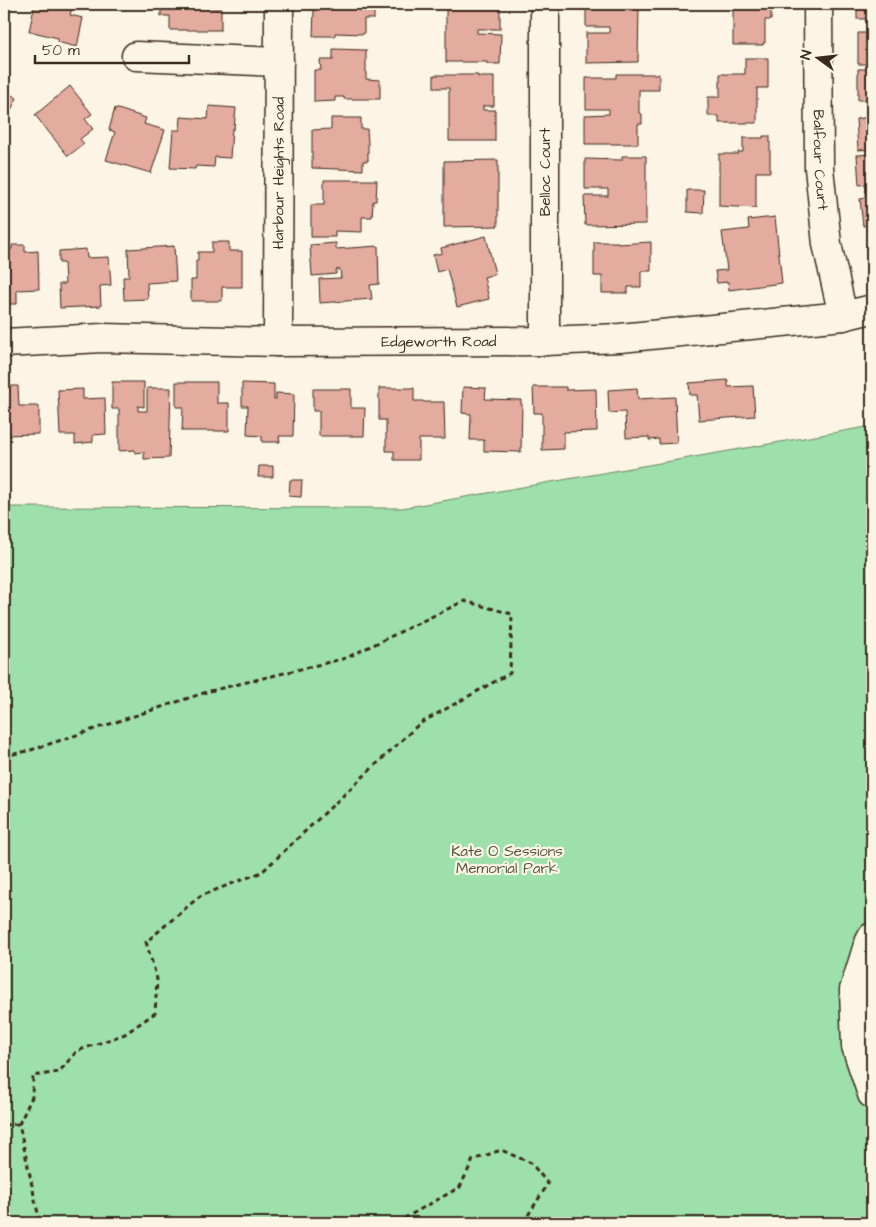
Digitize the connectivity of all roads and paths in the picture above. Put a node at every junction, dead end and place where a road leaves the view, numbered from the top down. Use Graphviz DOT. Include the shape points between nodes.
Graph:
graph roads {
  1 [pos="279,4"];
  2 [pos="545,4"];
  3 [pos="818,4"];
  4 [pos="136,56"];
  5 [pos="278,62"];
  6 [pos="872,309"];
  7 [pos="843,316"];
  8 [pos="545,341"];
  9 [pos="278,342"];
  10 [pos="4,343"];
  11 [pos="4,756"];
  12 [pos="872,938"];
  13 [pos="872,1094"];
  14 [pos="19,1124"];
  15 [pos="4,1125"];
  16 [pos="40,1223"];
  17 [pos="329,1223"];
  18 [pos="357,1223"];
  19 [pos="396,1223"];
  20 [pos="523,1223"];
  1 -- 5 [label="street, Harbour Heights Road"];
  2 -- 8 [label="street, Belloc Court"];
  3 -- 7 [label="street, Balfour Court" via="819,168 827,244"];
  4 -- 5 [label="street"];
  5 -- 9 [label="street, Harbour Heights Road"];
  6 -- 7 [label="street, Edgeworth Road"];
  7 -- 8 [label="street, Edgeworth Road" via="620,338"];
  8 -- 9 [label="street, Edgeworth Road"];
  9 -- 10 [label="street, Edgeworth Road" via="102,338"];
  11 -- 14 [label="path" via="38,748 210,691 346,658 464,601 512,614 510,674 419,724 262,872 200,896 146,942 157,979 155,1013 125,1034 77,1051 59,1072 33,1076 32,1097"];
  12 -- 13 [label="street" via="854,990 856,1046"];
  14 -- 15 [label="path"];
  14 -- 16 [label="path"];
  17 -- 18 [label="path" via="333,1217"];
  19 -- 20 [label="path" via="460,1186 473,1160 501,1150 531,1163 548,1184"];
}
